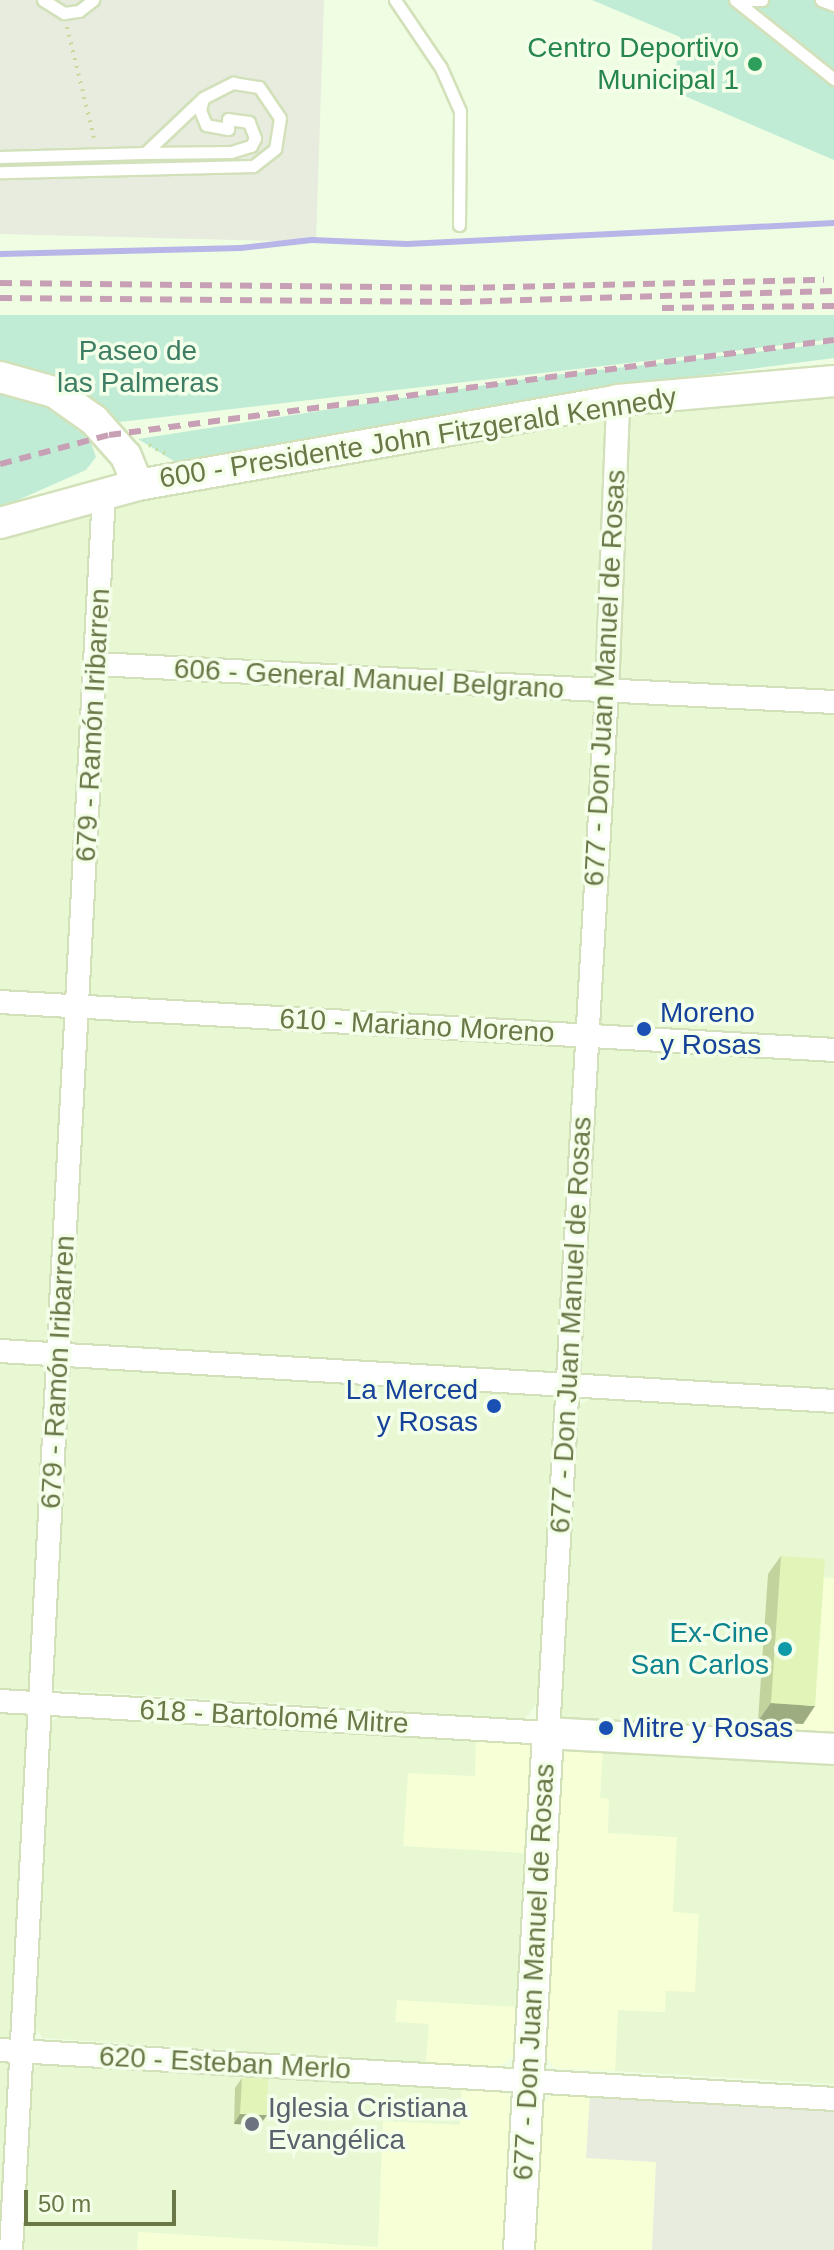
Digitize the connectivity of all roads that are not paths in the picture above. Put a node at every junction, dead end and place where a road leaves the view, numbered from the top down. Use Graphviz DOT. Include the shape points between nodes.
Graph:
graph roads {
  1 [pos="43,0"];
  2 [pos="93,0"];
  3 [pos="395,0"];
  4 [pos="738,0"];
  5 [pos="762,0"];
  6 [pos="821,0"];
  7 [pos="834,5"];
  8 [pos="834,79"];
  9 [pos="203,98"];
  10 [pos="145,153"];
  11 [pos="0,157"];
  12 [pos="0,172"];
  13 [pos="459,225"];
  14 [pos="2,378"];
  15 [pos="834,381"];
  16 [pos="618,400"];
  17 [pos="138,485"];
  18 [pos="104,493"];
  19 [pos="0,523"];
  20 [pos="96,664"];
  21 [pos="607,692"];
  22 [pos="834,702"];
  23 [pos="0,1002"];
  24 [pos="79,1008"];
  25 [pos="587,1035"];
  26 [pos="834,1050"];
  27 [pos="0,1351"];
  28 [pos="58,1354"];
  29 [pos="567,1384"];
  30 [pos="834,1401"];
  31 [pos="0,1701"];
  32 [pos="41,1703"];
  33 [pos="548,1733"];
  34 [pos="834,1749"];
  35 [pos="11,2051"];
  36 [pos="528,2081"];
  37 [pos="834,2099"];
  38 [pos="11,2250"];
  39 [pos="519,2250"];
  1 -- 2 [label="lane" via="64,13 79,11"];
  3 -- 13 [label="lane" via="441,68 460,111"];
  4 -- 5 [label="lane"];
  4 -- 8 [label="lane"];
  6 -- 7 [label="lane"];
  9 -- 10 [label="lane"];
  9 -- 10 [label="lane" via="200,110 206,125 228,129 228,119 249,122 255,138 251,146 231,152"];
  9 -- 12 [label="lane" via="247,82 267,94 280,118 269,156 253,166 232,168"];
  10 -- 11 [label="lane"];
  14 -- 17 [label="street, 600 - Presidente John Fitzgerald Kennedy" via="54,392 94,420 126,456"];
  15 -- 16 [label="street, 600 - Presidente John Fitzgerald Kennedy"];
  16 -- 17 [label="street, 600 - Presidente John Fitzgerald Kennedy"];
  16 -- 21 [label="street, 677 - Don Juan Manuel de Rosas"];
  17 -- 18 [label="street"];
  18 -- 19 [label="street"];
  18 -- 20 [label="street, 679 - Ramón Iribarren"];
  20 -- 21 [label="street, 606 - General Manuel Belgrano"];
  20 -- 24 [label="street, 679 - Ramón Iribarren"];
  21 -- 22 [label="street, 606 - General Manuel Belgrano"];
  21 -- 25 [label="street, 677 - Don Juan Manuel de Rosas"];
  23 -- 24 [label="street, 610 - Mariano Moreno"];
  24 -- 25 [label="street, 610 - Mariano Moreno"];
  24 -- 28 [label="street, 679 - Ramón Iribarren"];
  25 -- 26 [label="street, 610 - Mariano Moreno"];
  25 -- 29 [label="street, 677 - Don Juan Manuel de Rosas"];
  27 -- 28 [label="street"];
  28 -- 29 [label="street"];
  28 -- 32 [label="street, 679 - Ramón Iribarren"];
  29 -- 30 [label="street"];
  29 -- 33 [label="street, 677 - Don Juan Manuel de Rosas"];
  31 -- 32 [label="street, 618 - Bartolomé Mitre"];
  32 -- 33 [label="street, 618 - Bartolomé Mitre"];
  32 -- 35 [label="street, 679 - Ramón Iribarren"];
  33 -- 34 [label="street"];
  33 -- 36 [label="street, 677 - Don Juan Manuel de Rosas"];
  35 -- 36 [label="street, 620 - Esteban Merlo"];
  35 -- 38 [label="street, 679 - Ramón Iribarren"];
  36 -- 37 [label="street, 620 - Esteban Merlo"];
  36 -- 39 [label="street, 677 - Don Juan Manuel de Rosas"];
}
